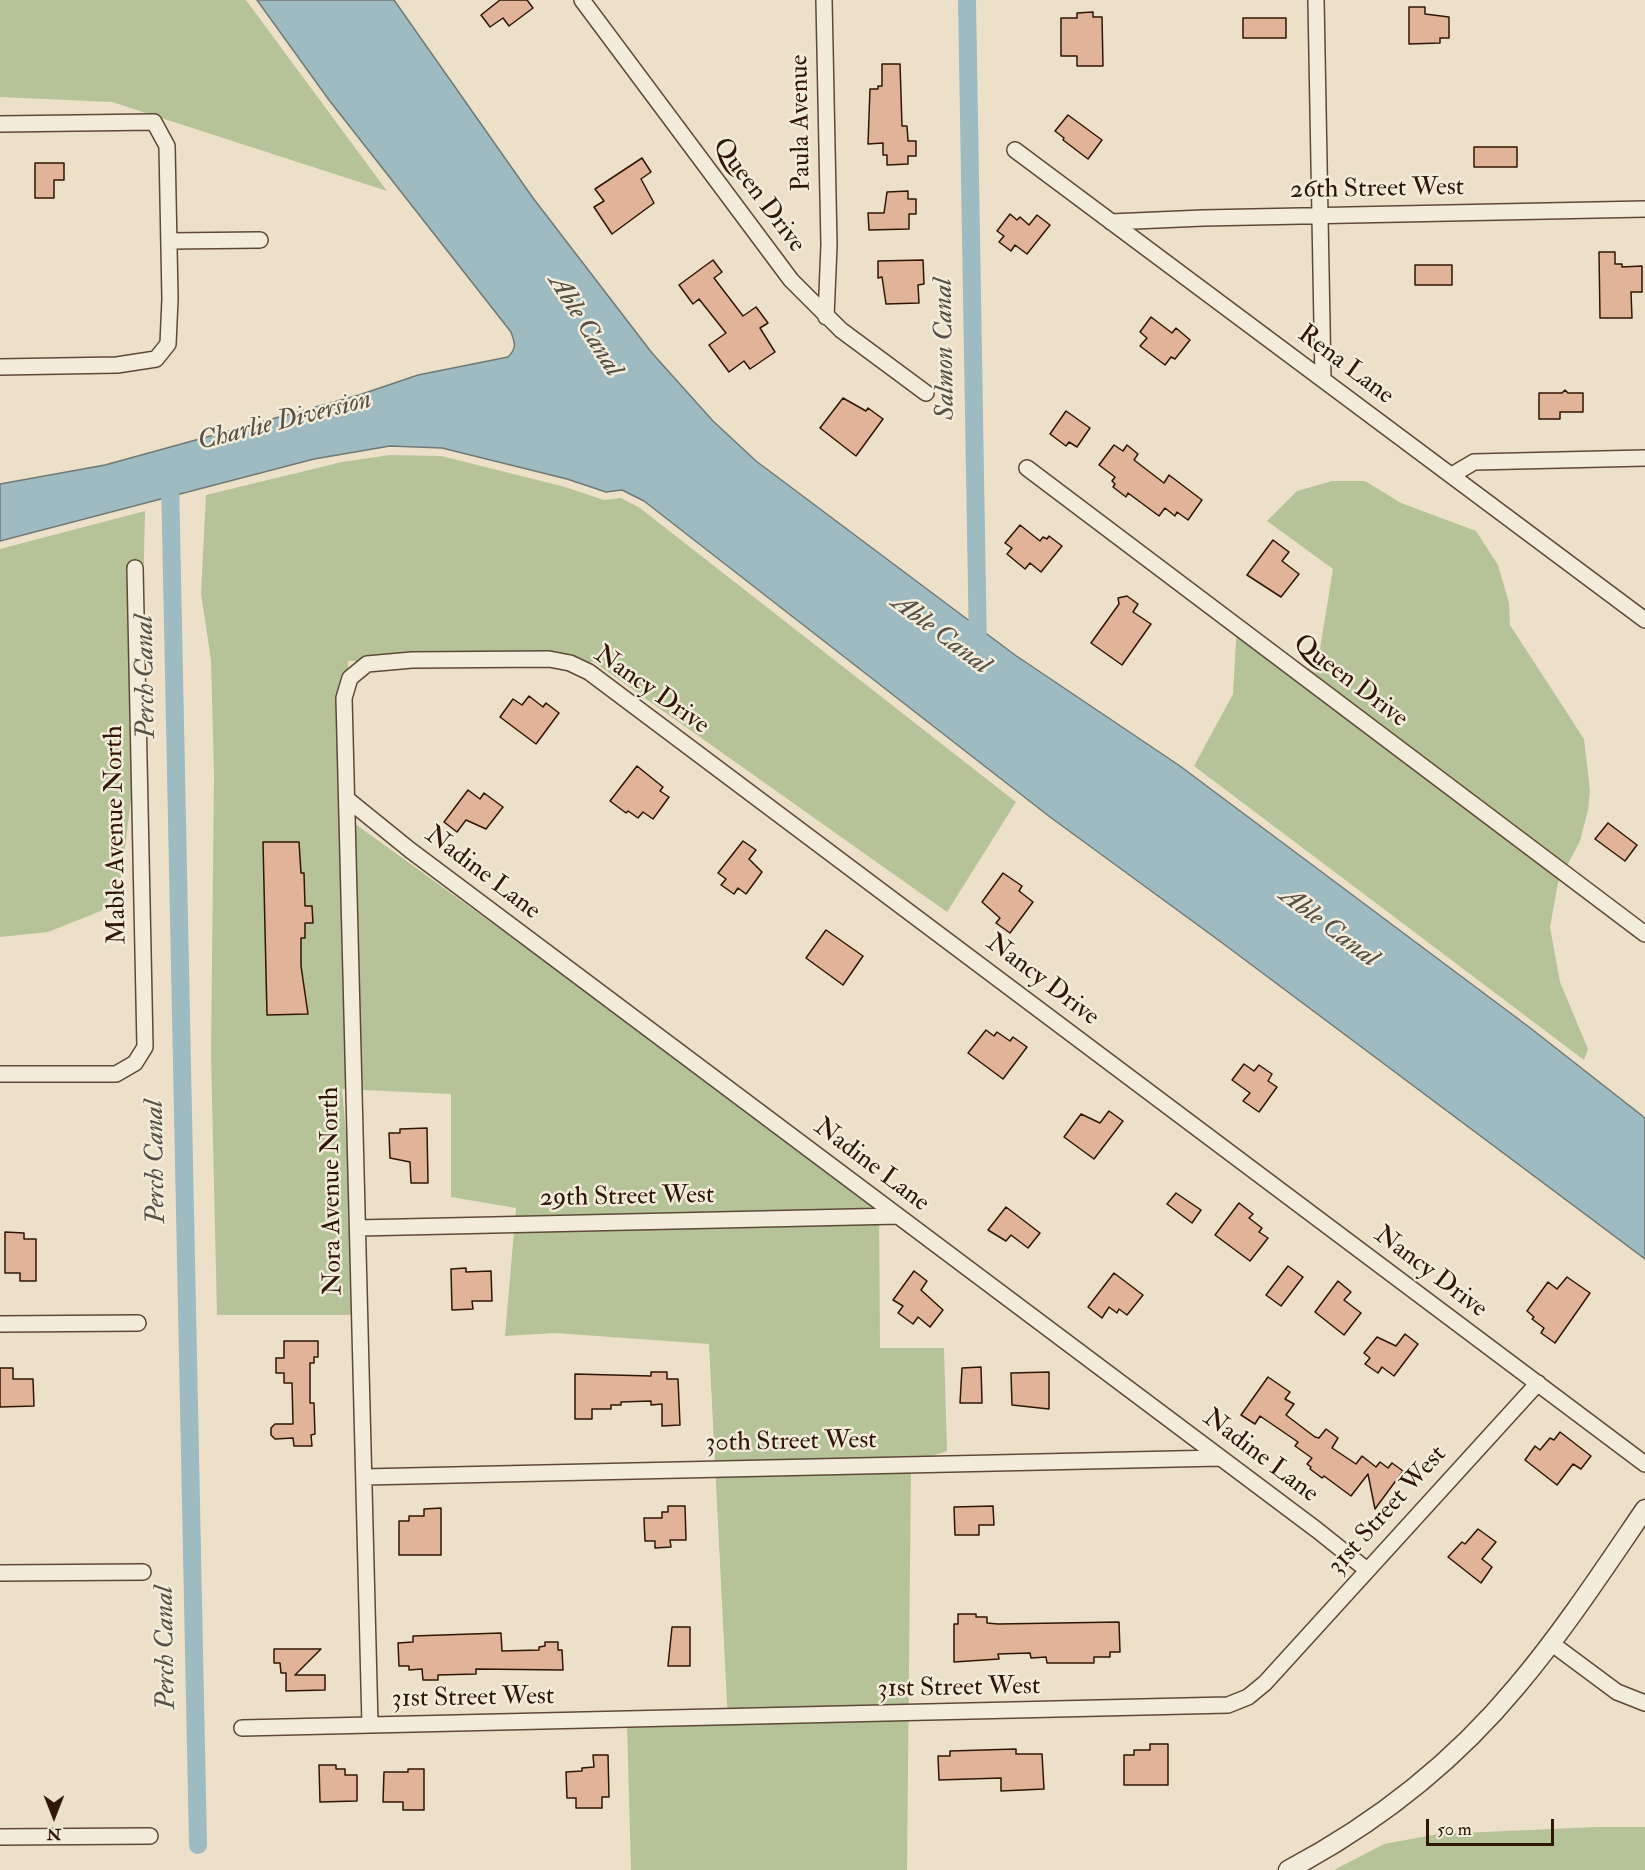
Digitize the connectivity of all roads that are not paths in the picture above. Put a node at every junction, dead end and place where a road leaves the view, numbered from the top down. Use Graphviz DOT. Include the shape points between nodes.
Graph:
graph roads {
  1 [pos="582,0"];
  2 [pos="824,0"];
  3 [pos="1316,0"];
  4 [pos="0,124"];
  5 [pos="1015,150"];
  6 [pos="1645,209"];
  7 [pos="1321,215"];
  8 [pos="1111,222"];
  9 [pos="260,240"];
  10 [pos="169,241"];
  11 [pos="826,317"];
  12 [pos="0,367"];
  13 [pos="1323,379"];
  14 [pos="926,393"];
  15 [pos="1645,458"];
  16 [pos="1027,468"];
  17 [pos="1452,476"];
  18 [pos="135,568"];
  19 [pos="1645,620"];
  20 [pos="367,664"];
  21 [pos="347,799"];
  22 [pos="1645,934"];
  23 [pos="0,1074"];
  24 [pos="898,1216"];
  25 [pos="358,1228"];
  26 [pos="138,1323"];
  27 [pos="0,1324"];
  28 [pos="1538,1383"];
  29 [pos="1220,1458"];
  30 [pos="1645,1464"];
  31 [pos="364,1477"];
  32 [pos="1645,1509"];
  33 [pos="1367,1570"];
  34 [pos="143,1572"];
  35 [pos="0,1574"];
  36 [pos="1551,1643"];
  37 [pos="1645,1704"];
  38 [pos="370,1725"];
  39 [pos="242,1728"];
  40 [pos="150,1836"];
  41 [pos="0,1837"];
  42 [pos="1288,1870"];
  1 -- 11 [label="street, Queen Drive" via="791,280"];
  2 -- 11 [label="street, Paula Avenue" via="829,245"];
  3 -- 7 [label="street"];
  4 -- 10 [label="street" via="154,122 166,146"];
  5 -- 8 [label="street, Rena Lane"];
  6 -- 7 [label="street, 26th Street West"];
  7 -- 8 [label="street, 26th Street West"];
  7 -- 13 [label="street"];
  8 -- 13 [label="street, Rena Lane"];
  9 -- 10 [label="street"];
  10 -- 12 [label="street" via="168,344 156,359 117,365"];
  11 -- 14 [label="street, Queen Drive"];
  13 -- 17 [label="street, Rena Lane"];
  15 -- 17 [label="street" via="1474,462"];
  16 -- 22 [label="street, Queen Drive"];
  17 -- 19 [label="street, Rena Lane"];
  18 -- 23 [label="street, Mable Avenue North" via="145,1047 135,1063 116,1074"];
  20 -- 21 [label="street, Nora Avenue North" via="350,678 344,698"];
  20 -- 28 [label="street, Nancy Drive" via="549,658 589,672"];
  21 -- 24 [label="street, Nadine Lane"];
  21 -- 25 [label="street, Nora Avenue North"];
  24 -- 25 [label="street, 29th Street West"];
  24 -- 29 [label="street, Nadine Lane"];
  25 -- 31 [label="street, Nora Avenue North"];
  26 -- 27 [label="street"];
  28 -- 30 [label="street, Nancy Drive"];
  28 -- 33 [label="street, 31st Street West"];
  29 -- 31 [label="street, 30th Street West"];
  29 -- 33 [label="street, Nadine Lane"];
  31 -- 38 [label="street, Nora Avenue North"];
  32 -- 36 [label="street"];
  33 -- 38 [label="street, 31st Street West" via="1265,1683 1248,1697 1228,1705"];
  34 -- 35 [label="street"];
  36 -- 37 [label="street" via="1617,1692"];
  36 -- 42 [label="street" via="1482,1725 1407,1793 1367,1824"];
  38 -- 39 [label="street, 31st Street West"];
  40 -- 41 [label="street"];
}
